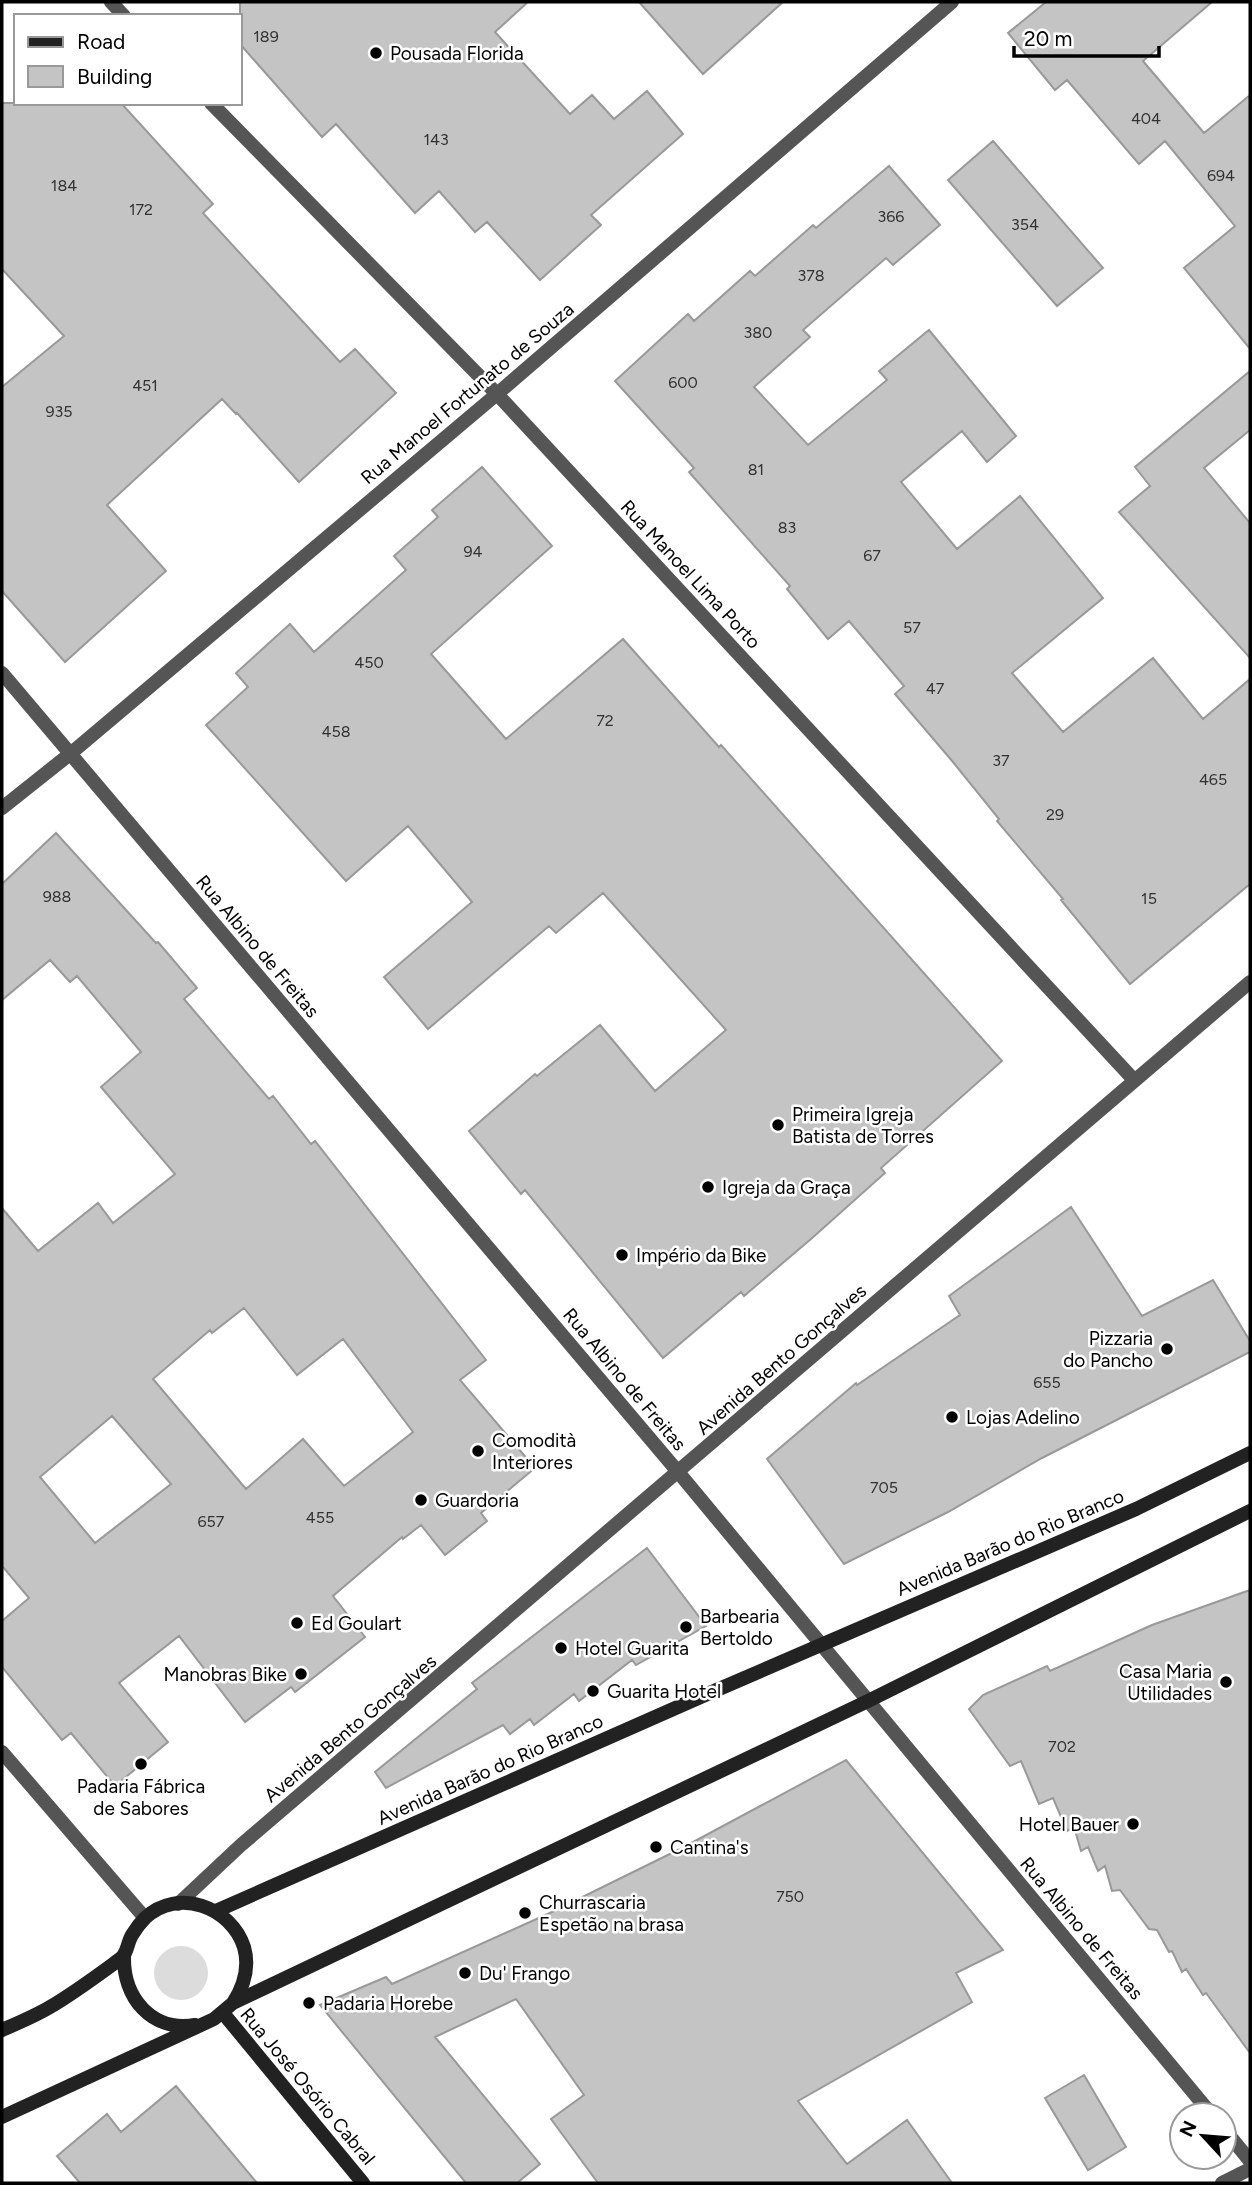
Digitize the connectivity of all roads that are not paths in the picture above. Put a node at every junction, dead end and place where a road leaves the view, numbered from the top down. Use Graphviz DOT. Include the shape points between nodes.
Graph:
graph roads {
  1 [pos="952,2"];
  2 [pos="213,105"];
  3 [pos="497,394"];
  4 [pos="2,673"];
  5 [pos="70,754"];
  6 [pos="2,808"];
  7 [pos="1250,982"];
  8 [pos="1134,1080"];
  9 [pos="1250,1453"];
  10 [pos="679,1473"];
  11 [pos="1250,1511"];
  12 [pos="821,1644"];
  13 [pos="868,1701"];
  14 [pos="2,1752"];
  15 [pos="178,1903"];
  16 [pos="216,1911"];
  17 [pos="145,1918"];
  18 [pos="124,1956"];
  19 [pos="228,2008"];
  20 [pos="203,2024"];
  21 [pos="2,2030"];
  22 [pos="1200,2101"];
  23 [pos="2,2117"];
  24 [pos="1238,2146"];
  25 [pos="1250,2161"];
  26 [pos="1250,2169"];
  27 [pos="363,2183"];
  28 [pos="1222,2183"];
  1 -- 3 [label="street, Rua Manoel Fortunato de Souza"];
  2 -- 3 [label="street, Rua Manoel Lima Porto"];
  3 -- 5 [label="street, Rua Manoel Fortunato de Souza"];
  3 -- 8 [label="street, Rua Manoel Lima Porto"];
  4 -- 5 [label="street, Rua Albino de Freitas"];
  5 -- 6 [label="street, Rua Manoel Fortunato de Souza"];
  5 -- 10 [label="street, Rua Albino de Freitas"];
  7 -- 8 [label="street, Avenida Bento Gonçalves"];
  8 -- 10 [label="street, Avenida Bento Gonçalves"];
  9 -- 12 [label="main road, Avenida Barão do Rio Branco" via="1136,1509"];
  10 -- 12 [label="street, Rua Albino de Freitas"];
  10 -- 15 [label="street, Avenida Bento Gonçalves"];
  11 -- 13 [label="main road"];
  12 -- 13 [label="street, Rua Albino de Freitas"];
  12 -- 16 [label="main road, Avenida Barão do Rio Branco"];
  13 -- 19 [label="main road"];
  13 -- 22 [label="street, Rua Albino de Freitas"];
  14 -- 17 [label="street"];
  15 -- 16 [label="main road"];
  15 -- 17 [label="main road"];
  16 -- 19 [label="main road" via="240,1936 245,1953 242,1988"];
  17 -- 18 [label="main road"];
  18 -- 20 [label="main road" via="127,1986 145,2011 173,2025"];
  18 -- 21 [label="main road" via="50,2007"];
  19 -- 20 [label="main road"];
  19 -- 27 [label="main road, Rua José Osório Cabral"];
  20 -- 23 [label="main road"];
  24 -- 25 [label="street"];
  26 -- 28 [label="street"];
}
